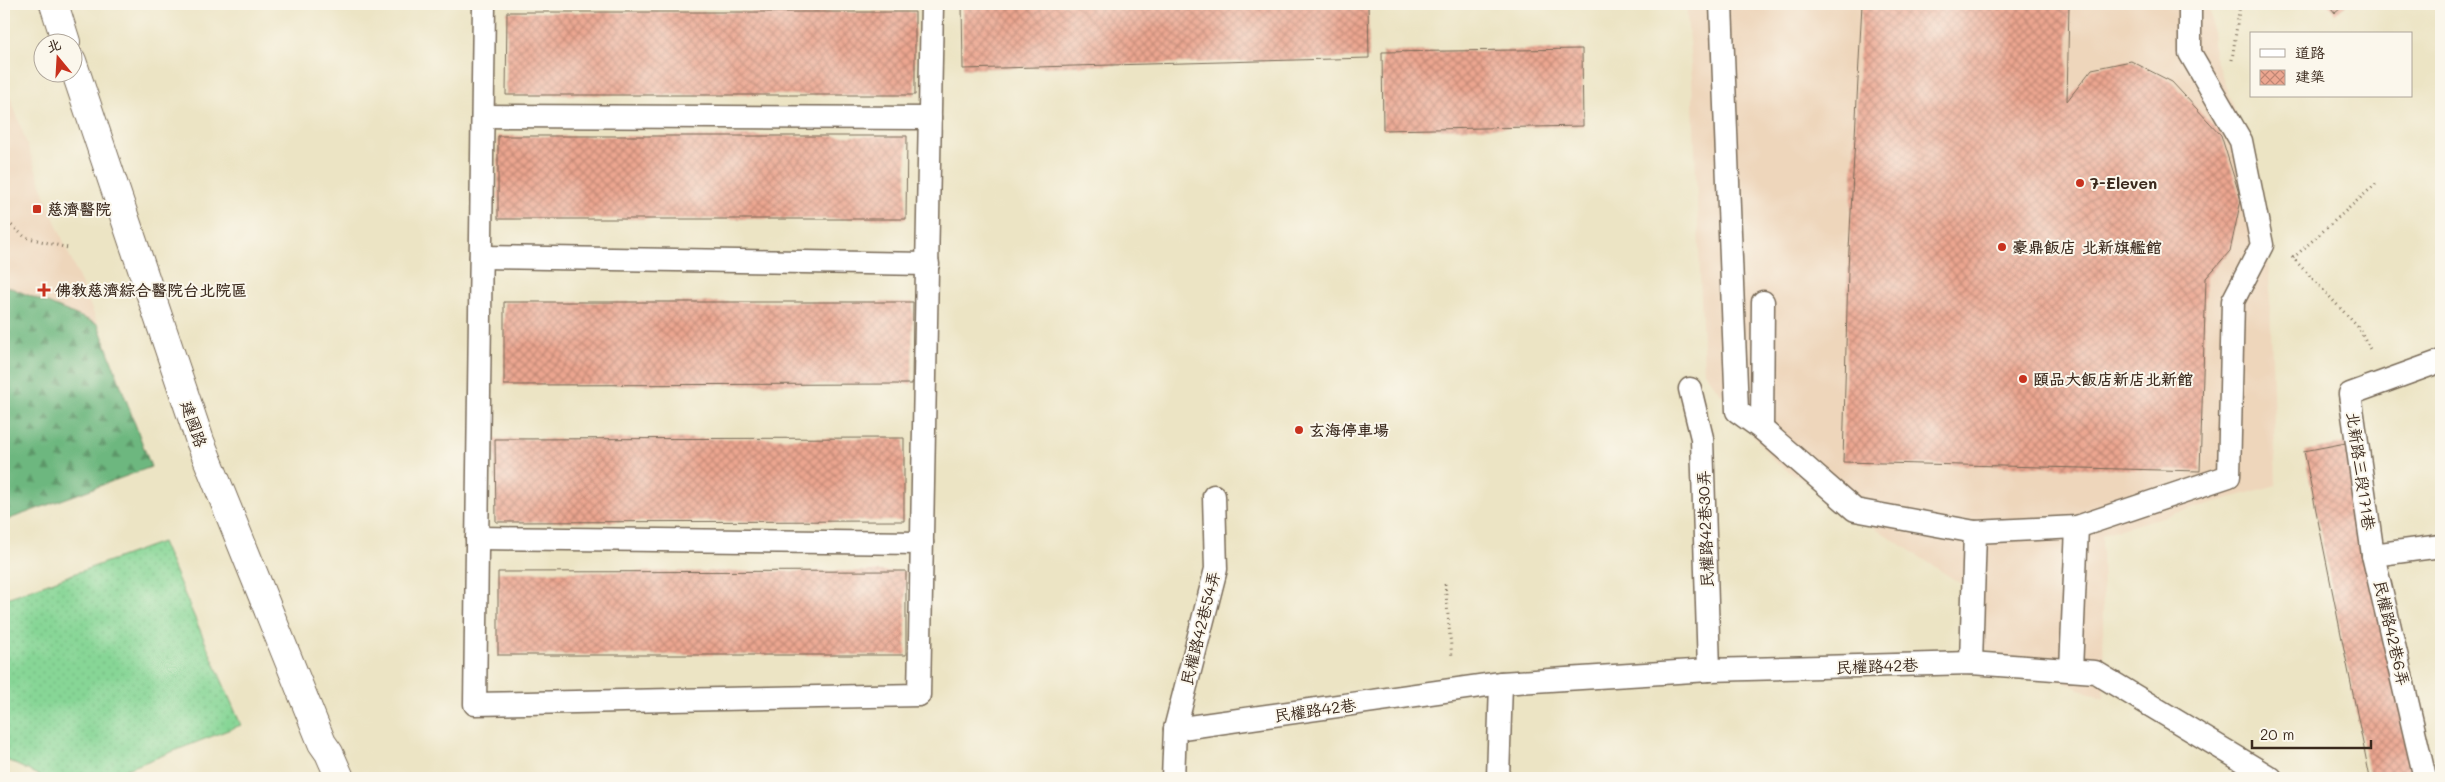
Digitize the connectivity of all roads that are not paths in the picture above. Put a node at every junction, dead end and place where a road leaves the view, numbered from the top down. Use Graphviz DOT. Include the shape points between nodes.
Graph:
graph roads {
  1 [pos="54,4"];
  2 [pos="484,4"];
  3 [pos="932,4"];
  4 [pos="1721,4"];
  5 [pos="2190,4"];
  6 [pos="63,32"];
  7 [pos="79,82"];
  8 [pos="483,116"];
  9 [pos="930,118"];
  10 [pos="481,257"];
  11 [pos="928,264"];
  12 [pos="1763,302"];
  13 [pos="2441,361"];
  14 [pos="1690,390"];
  15 [pos="1762,429"];
  16 [pos="1214,496"];
  17 [pos="2077,527"];
  18 [pos="1975,532"];
  19 [pos="477,538"];
  20 [pos="922,543"];
  21 [pos="2441,546"];
  22 [pos="2373,555"];
  23 [pos="1972,663"];
  24 [pos="1709,670"];
  25 [pos="2071,670"];
  26 [pos="1501,683"];
  27 [pos="1174,729"];
  28 [pos="340,778"];
  29 [pos="1173,778"];
  30 [pos="1498,778"];
  31 [pos="2271,778"];
  32 [pos="2425,778"];
  1 -- 6 [label="street"];
  2 -- 8 [label="lane"];
  3 -- 9 [label="lane"];
  4 -- 15 [label="lane" via="1738,411"];
  5 -- 17 [label="lane" via="2190,53 2241,141 2262,245 2233,302 2229,476"];
  7 -- 28 [label="street, 建國路" via="200,441 322,744"];
  8 -- 9 [label="lane"];
  8 -- 10 [label="lane"];
  9 -- 11 [label="lane"];
  10 -- 11 [label="lane"];
  10 -- 19 [label="lane"];
  11 -- 20 [label="lane"];
  12 -- 15 [label="lane"];
  13 -- 22 [label="lane, 北新路三段171巷" via="2350,394"];
  14 -- 24 [label="lane, 民權路42巷30弄" via="1702,438"];
  15 -- 18 [label="lane" via="1856,510"];
  16 -- 27 [label="lane, 民權路42巷54弄" via="1216,569"];
  17 -- 18 [label="lane"];
  17 -- 25 [label="lane"];
  18 -- 23 [label="lane"];
  19 -- 20 [label="lane"];
  19 -- 20 [label="lane" via="474,704 920,695"];
  21 -- 22 [label="lane"];
  22 -- 32 [label="lane, 民權路42巷6弄"];
  23 -- 24 [label="lane, 民權路42巷"];
  23 -- 25 [label="lane, 民權路42巷"];
  24 -- 26 [label="lane, 民權路42巷"];
  25 -- 31 [label="lane, 民權路42巷" via="2095,672"];
  26 -- 27 [label="lane, 民權路42巷"];
  26 -- 30 [label="lane"];
  27 -- 29 [label="lane, 民權路42巷54弄"];
}
